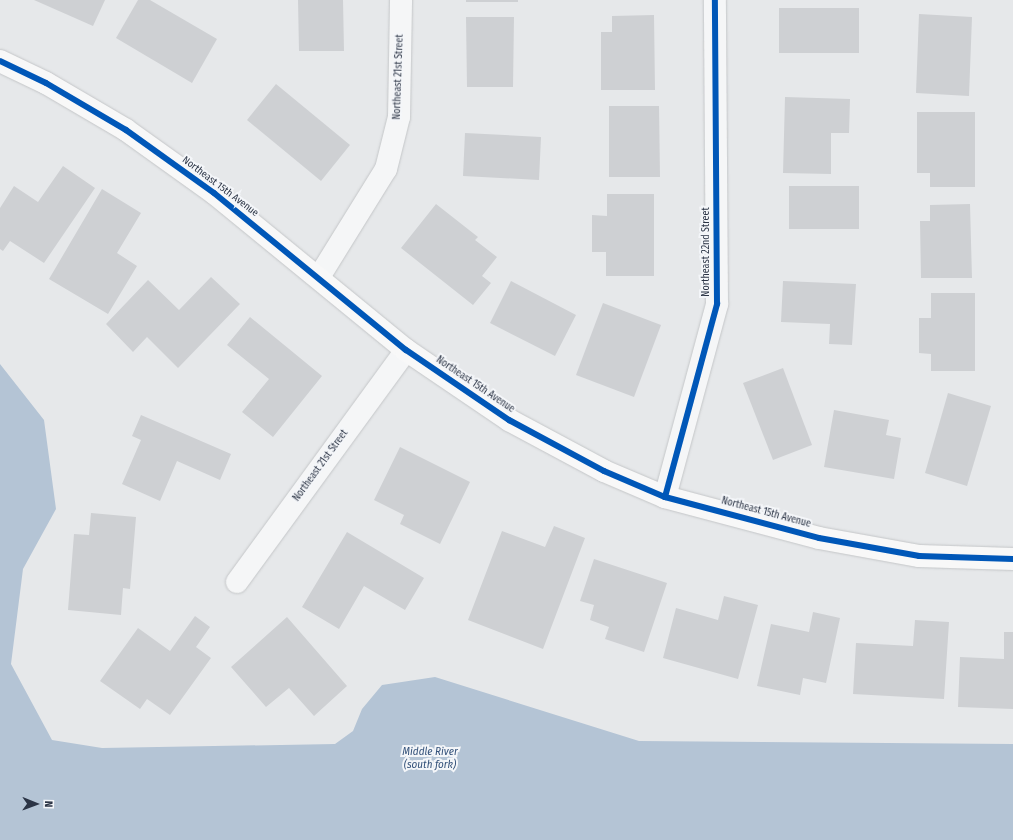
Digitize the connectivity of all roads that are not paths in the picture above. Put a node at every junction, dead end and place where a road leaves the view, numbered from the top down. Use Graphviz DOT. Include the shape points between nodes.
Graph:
graph roads {
  1 [pos="401,0"];
  2 [pos="715,0"];
  3 [pos="0,61"];
  4 [pos="319,277"];
  5 [pos="406,350"];
  6 [pos="665,497"];
  7 [pos="1013,559"];
  8 [pos="237,582"];
  1 -- 4 [label="street, Northeast 21st Street" via="400,117 386,169"];
  2 -- 6 [label="street, Northeast 22nd Street" via="717,304"];
  3 -- 4 [label="street, Northeast 15th Avenue" via="46,83 126,130 214,193"];
  4 -- 5 [label="street, Northeast 15th Avenue"];
  5 -- 6 [label="street, Northeast 15th Avenue" via="510,420 604,471"];
  5 -- 8 [label="street, Northeast 21st Street"];
  6 -- 7 [label="street, Northeast 15th Avenue" via="819,538 918,556"];
}
